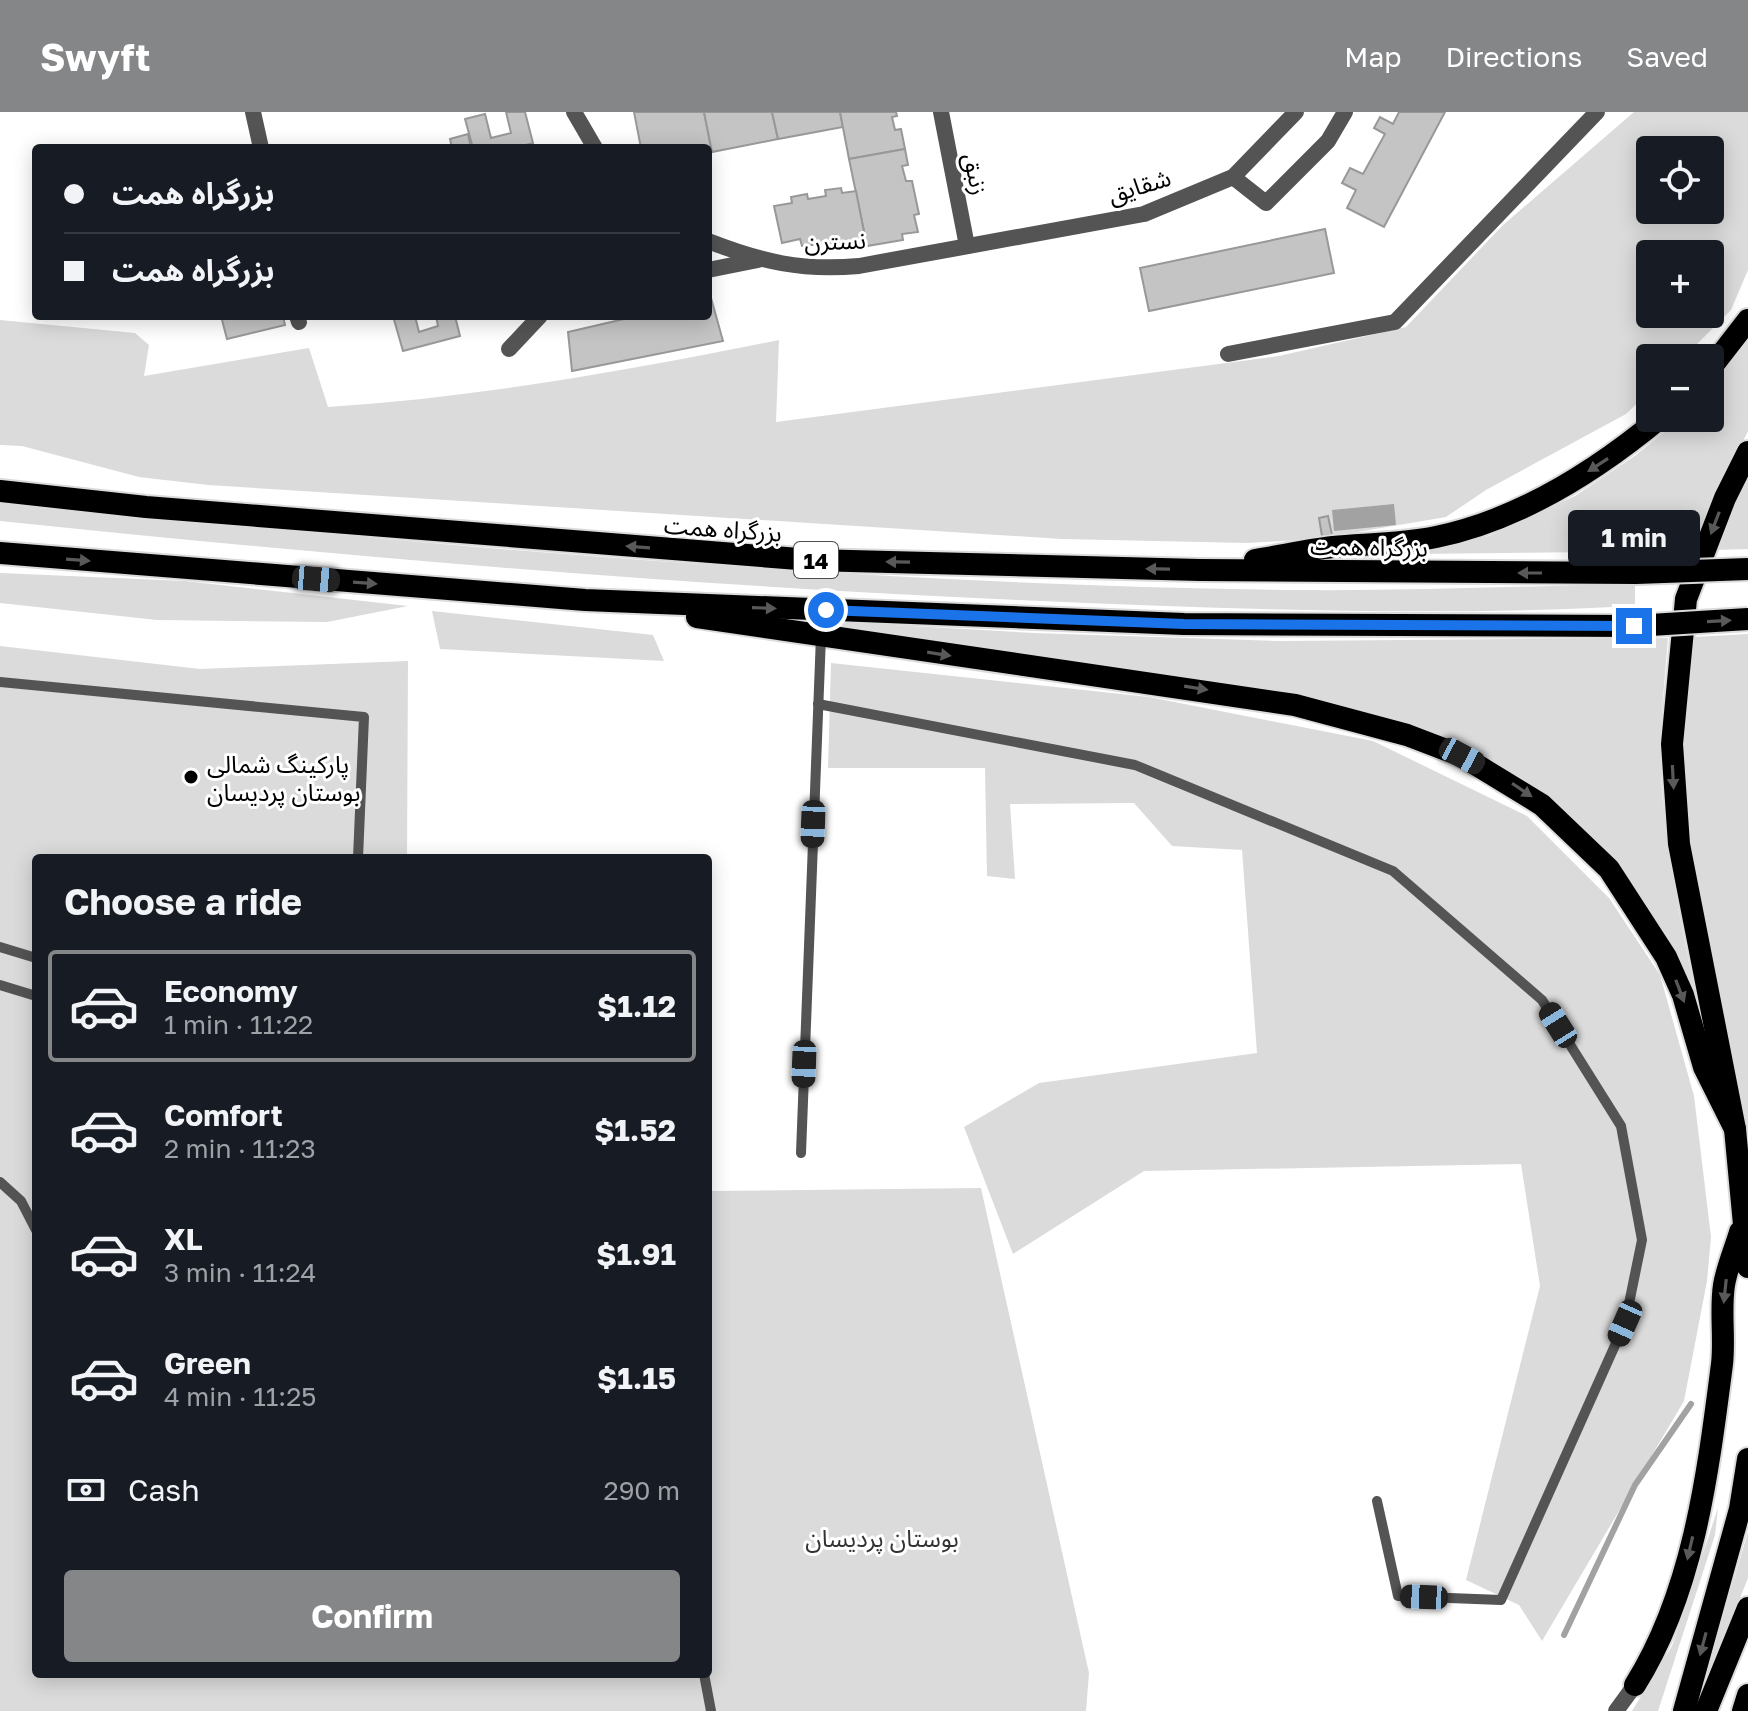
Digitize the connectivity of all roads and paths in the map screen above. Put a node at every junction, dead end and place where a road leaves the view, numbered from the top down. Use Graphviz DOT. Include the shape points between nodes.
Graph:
graph roads {
  1 [pos="253,112"];
  2 [pos="574,112"];
  3 [pos="941,112"];
  4 [pos="1296,112"];
  5 [pos="1345,112"];
  6 [pos="1597,112"];
  7 [pos="260,144"];
  8 [pos="593,144"];
  9 [pos="1233,177"];
  10 [pos="712,243"];
  11 [pos="967,246"];
  12 [pos="758,260"];
  13 [pos="712,269"];
  14 [pos="536,320"];
  15 [pos="1748,320"];
  16 [pos="509,349"];
  17 [pos="1724,351"];
  18 [pos="1228,354"];
  19 [pos="1642,432"];
  20 [pos="1748,452"];
  21 [pos="0,491"];
  22 [pos="0,553"];
  23 [pos="40,558"];
  24 [pos="0,561"];
  25 [pos="1748,569"];
  26 [pos="1200,570"];
  27 [pos="585,600"];
  28 [pos="1748,619"];
  29 [pos="821,636"];
  30 [pos="0,682"];
  31 [pos="818,704"];
  32 [pos="358,854"];
  33 [pos="0,947"];
  34 [pos="32,957"];
  35 [pos="0,985"];
  36 [pos="32,995"];
  37 [pos="1735,1129"];
  38 [pos="801,1153"];
  39 [pos="0,1182"];
  40 [pos="1745,1216"];
  41 [pos="32,1222"];
  42 [pos="1748,1267"];
  43 [pos="1748,1459"];
  44 [pos="1377,1501"];
  45 [pos="1748,1608"];
  46 [pos="705,1678"];
  47 [pos="1635,1685"];
  48 [pos="1748,1695"];
  49 [pos="711,1711"];
  50 [pos="1616,1711"];
  51 [pos="1684,1711"];
  52 [pos="1706,1711"];
  53 [pos="1743,1711"];
  1 -- 7 [label="street"];
  2 -- 8 [label="street"];
  3 -- 11 [label="street, زنبق"];
  4 -- 9 [label="street, شقایق"];
  5 -- 9 [label="street" via="1328,141 1266,203"];
  6 -- 18 [label="street" via="1395,322"];
  9 -- 11 [label="street, شقایق" via="1144,214"];
  10 -- 12 [label="street, نسترن"];
  11 -- 12 [label="street, نسترن" via="845,267 814,269"];
  12 -- 13 [label="street"];
  14 -- 16 [label="street"];
  15 -- 17 [label="highway"];
  19 -- 26 [label="highway, one-way" via="1554,491 1475,526 1436,537 1330,547"];
  20 -- 37 [label="highway, one-way" via="1686,599 1672,744 1679,844"];
  26 -- 21 [label="highway, بزرگراه همت / 14, one-way" via="811,560"];
  22 -- 23 [label="highway, 14"];
  23 -- 24 [label="highway"];
  23 -- 27 [label="highway, 14, one-way"];
  25 -- 26 [label="highway, بزرگراه همت / 14, one-way, bridge"];
  27 -- 28 [label="highway, 14, one-way, bridge" via="1184,624 1634,626"];
  27 -- 29 [label="highway"];
  29 -- 31 [label="lane"];
  29 -- 37 [label="highway, one-way" via="1295,705 1407,735 1486,768 1576,834 1631,900 1666,957 1704,1067"];
  30 -- 32 [label="lane" via="364,717"];
  31 -- 38 [label="lane"];
  31 -- 44 [label="lane" via="1135,765 1393,871 1542,1000 1621,1126 1642,1240 1625,1323 1501,1600 1398,1596"];
  33 -- 34 [label="lane"];
  35 -- 36 [label="lane"];
  37 -- 40 [label="highway"];
  39 -- 41 [label="lane" via="21,1201"];
  40 -- 42 [label="highway"];
  40 -- 47 [label="highway, one-way" via="1724,1285 1723,1360 1688,1558 1668,1618"];
  43 -- 51 [label="highway, one-way" via="1740,1509"];
  45 -- 52 [label="highway"];
  46 -- 49 [label="lane"];
  47 -- 50 [label="street"];
  48 -- 53 [label="highway"];
}
